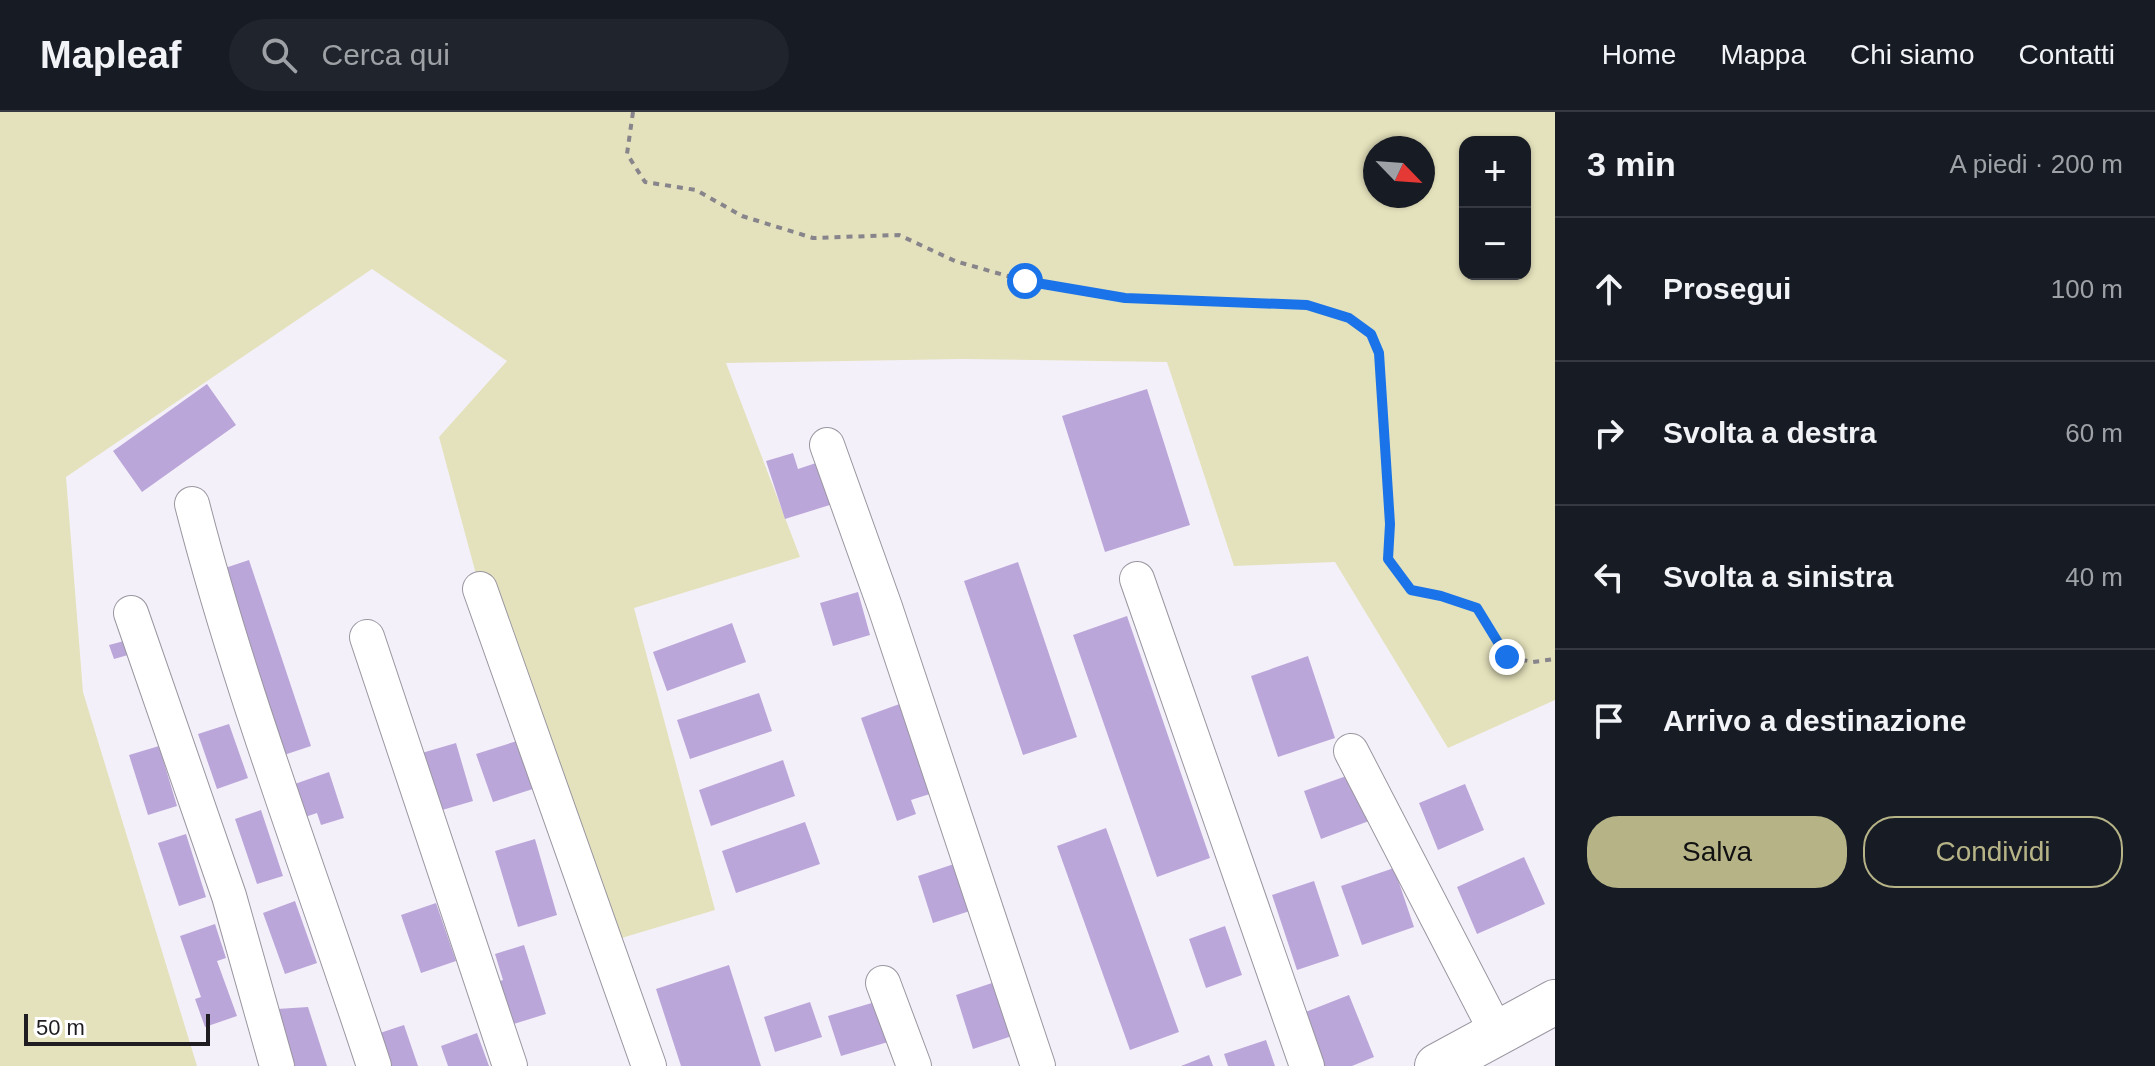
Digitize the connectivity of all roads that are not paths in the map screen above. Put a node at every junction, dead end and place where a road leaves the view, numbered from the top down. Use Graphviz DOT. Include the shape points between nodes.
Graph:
graph roads {
  1 [pos="827,445"];
  2 [pos="192,504"];
  3 [pos="1137,579"];
  4 [pos="480,589"];
  5 [pos="131,613"];
  6 [pos="367,637"];
  7 [pos="1351,751"];
  8 [pos="883,983"];
  9 [pos="1555,1002"];
  10 [pos="1555,1036"];
  11 [pos="1498,1050"];
  12 [pos="277,1066"];
  13 [pos="374,1066"];
  14 [pos="510,1066"];
  15 [pos="649,1066"];
  16 [pos="914,1066"];
  17 [pos="1038,1066"];
  18 [pos="1307,1066"];
  19 [pos="1437,1066"];
  1 -- 17 [label="lane"];
  2 -- 13 [label="lane" via="279,789"];
  3 -- 18 [label="lane"];
  4 -- 15 [label="lane"];
  5 -- 12 [label="lane" via="229,896"];
  6 -- 14 [label="lane"];
  7 -- 11 [label="lane"];
  8 -- 16 [label="lane"];
  9 -- 11 [label="main road"];
  10 -- 11 [label="main road"];
  11 -- 19 [label="main road"];
}
